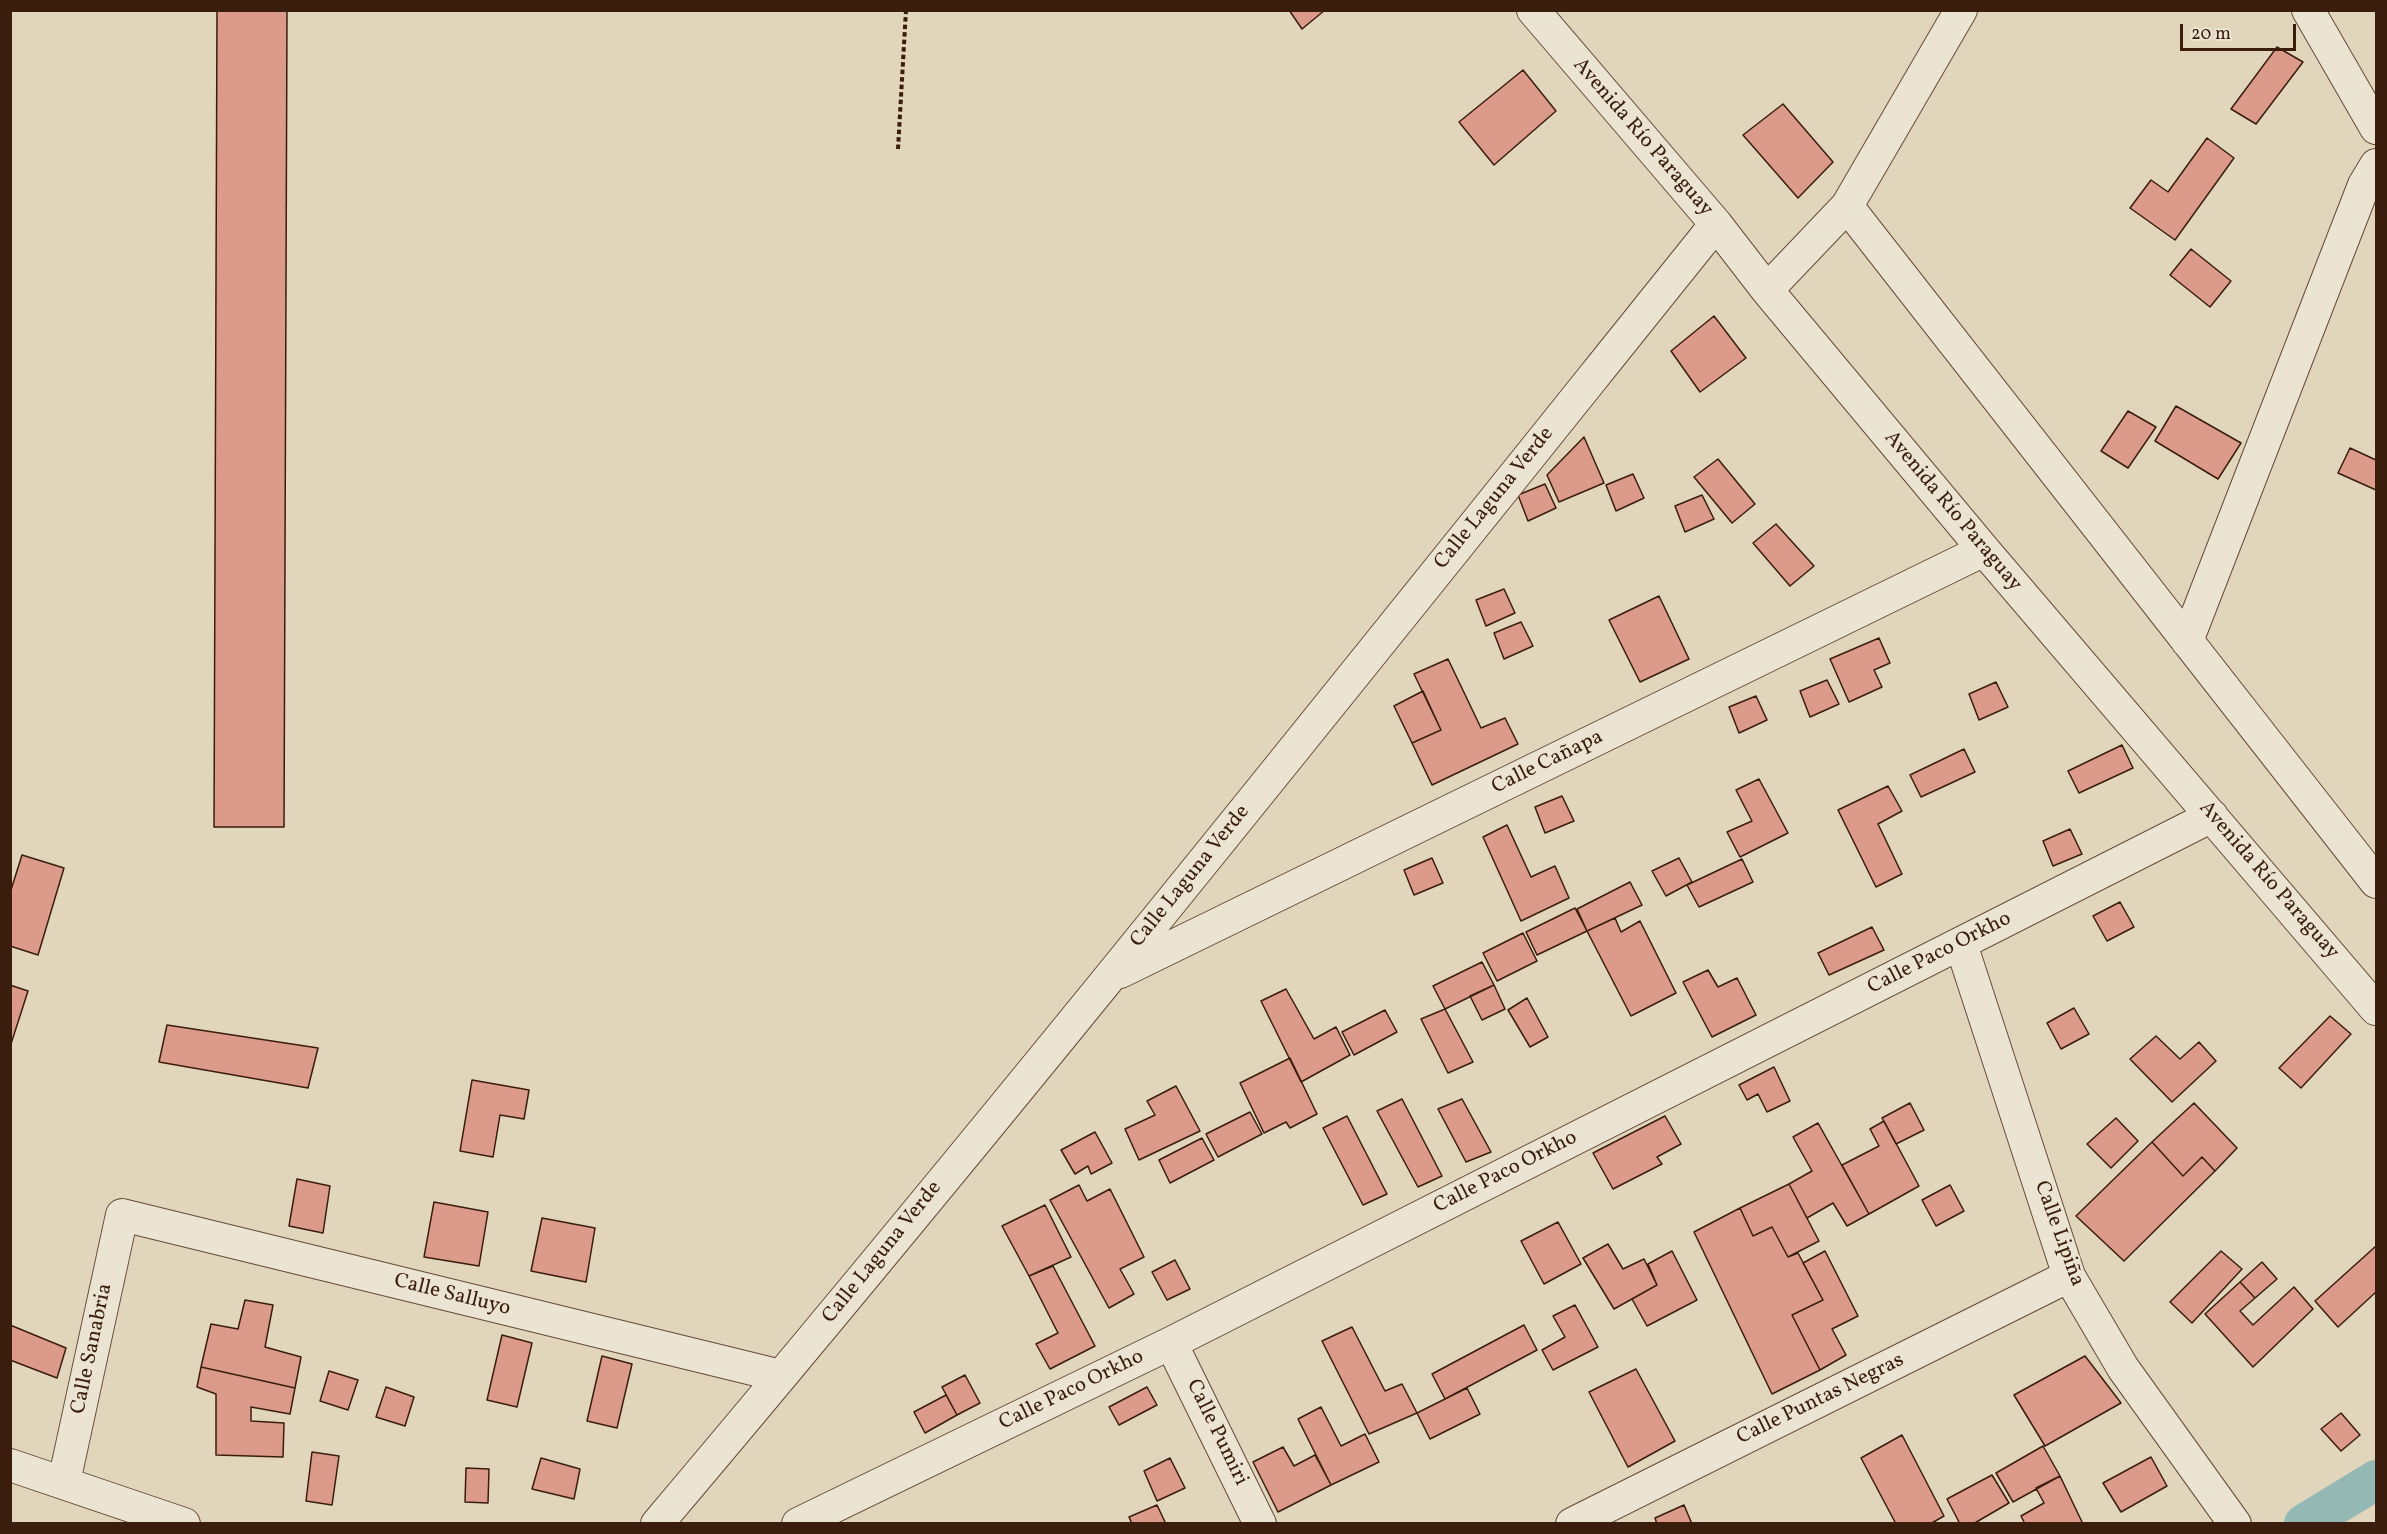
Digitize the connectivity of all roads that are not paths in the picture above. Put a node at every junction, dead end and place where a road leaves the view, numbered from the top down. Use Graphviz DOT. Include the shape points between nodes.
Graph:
graph roads {
  1 [pos="1533,10"];
  2 [pos="1961,10"];
  3 [pos="2308,10"];
  4 [pos="2376,128"];
  5 [pos="2376,165"];
  6 [pos="1847,206"];
  7 [pos="1716,224"];
  8 [pos="1767,290"];
  9 [pos="1984,550"];
  10 [pos="2187,641"];
  11 [pos="2212,816"];
  12 [pos="2376,882"];
  13 [pos="1961,944"];
  14 [pos="1111,976"];
  15 [pos="2376,1008"];
  16 [pos="122,1215"];
  17 [pos="2069,1276"];
  18 [pos="1171,1343"];
  19 [pos="782,1376"];
  20 [pos="10,1465"];
  21 [pos="64,1482"];
  22 [pos="168,1521"];
  23 [pos="657,1524"];
  24 [pos="798,1524"];
  25 [pos="1260,1524"];
  26 [pos="1572,1524"];
  27 [pos="2235,1524"];
  1 -- 7 [label="street, Avenida Río Paraguay"];
  2 -- 6 [label="street"];
  3 -- 4 [label="street"];
  5 -- 10 [label="street" via="2364,185"];
  6 -- 8 [label="street"];
  6 -- 10 [label="street"];
  7 -- 8 [label="street, Avenida Río Paraguay"];
  7 -- 14 [label="street, Calle Laguna Verde"];
  8 -- 9 [label="street, Avenida Río Paraguay"];
  9 -- 11 [label="street, Avenida Río Paraguay"];
  9 -- 14 [label="street, Calle Cañapa"];
  10 -- 12 [label="street"];
  11 -- 13 [label="street, Calle Paco Orkho"];
  11 -- 15 [label="street, Avenida Río Paraguay"];
  13 -- 17 [label="street, Calle Lipiña"];
  13 -- 18 [label="street, Calle Paco Orkho"];
  14 -- 19 [label="street, Calle Laguna Verde"];
  16 -- 19 [label="street, Calle Salluyo"];
  16 -- 21 [label="street, Calle Sanabria"];
  17 -- 26 [label="street, Calle Puntas Negras"];
  17 -- 27 [label="street, Calle Lipiña" via="2123,1368"];
  18 -- 24 [label="street, Calle Paco Orkho"];
  18 -- 25 [label="street, Calle Pumiri"];
  19 -- 23 [label="street, Calle Laguna Verde"];
  20 -- 21 [label="street"];
  21 -- 22 [label="street"];
}
